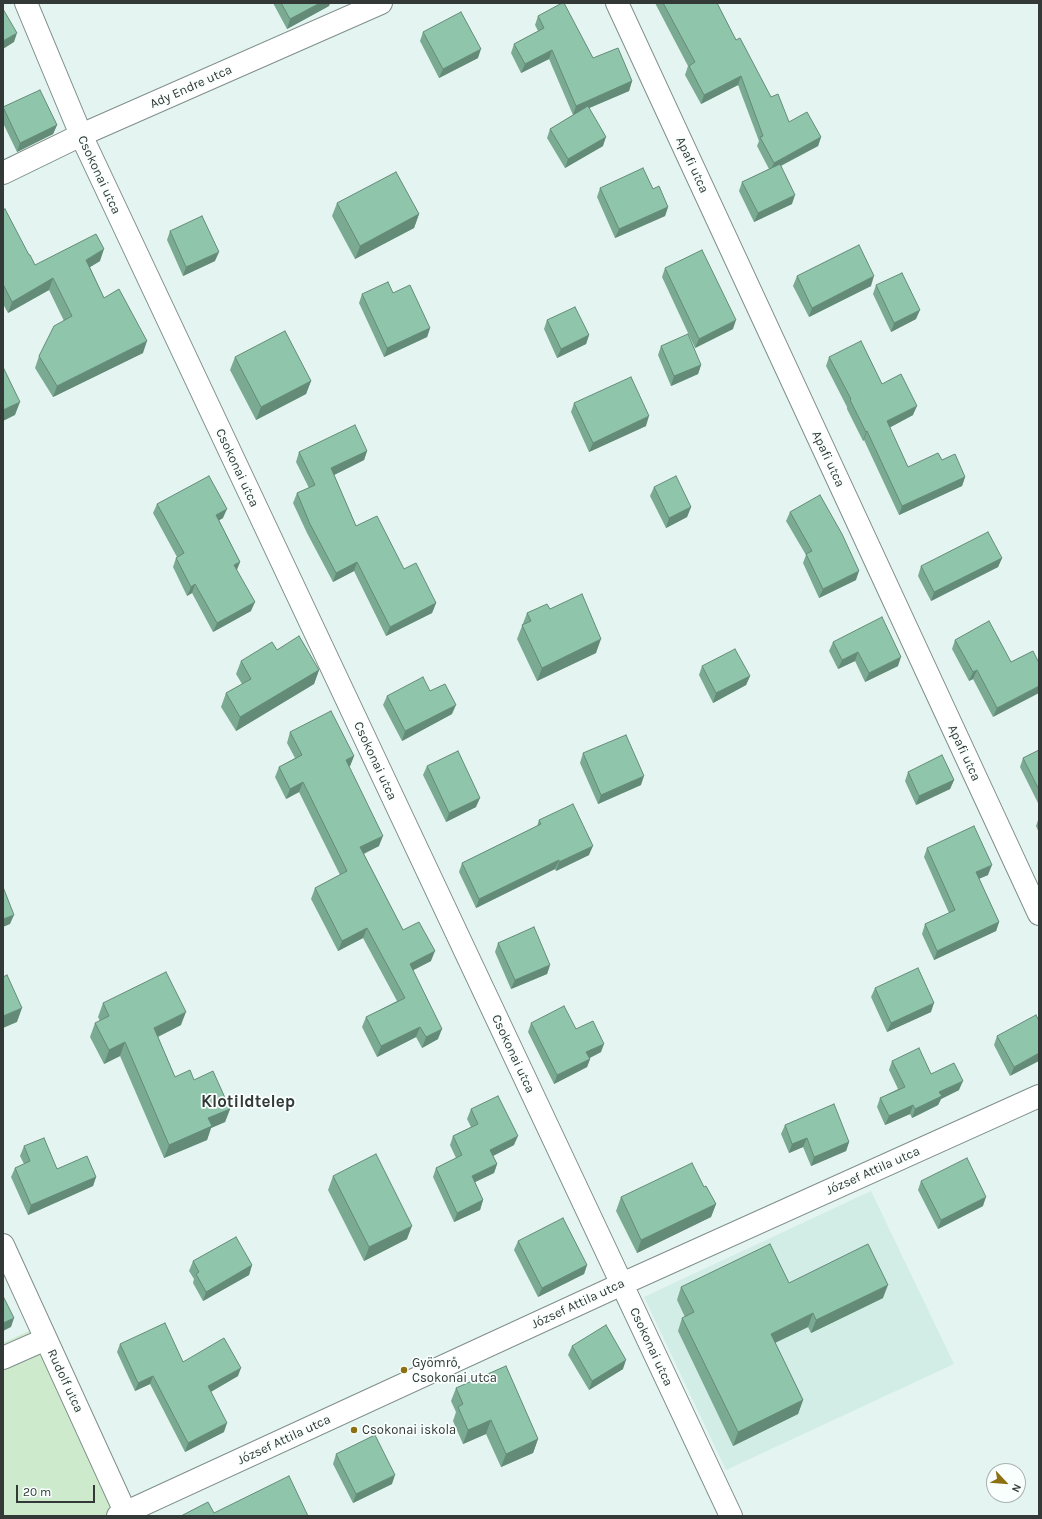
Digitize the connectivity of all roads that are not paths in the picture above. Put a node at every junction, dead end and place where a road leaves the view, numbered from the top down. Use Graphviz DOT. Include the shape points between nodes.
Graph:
graph roads {
  1 [pos="26,3"];
  2 [pos="381,3"];
  3 [pos="617,3"];
  4 [pos="81,135"];
  5 [pos="3,173"];
  6 [pos="1039,914"];
  7 [pos="1039,1096"];
  8 [pos="3,1245"];
  9 [pos="622,1284"];
  10 [pos="46,1339"];
  11 [pos="3,1358"];
  12 [pos="124,1515"];
  13 [pos="731,1516"];
  1 -- 4 [label="street, Csokonai utca"];
  2 -- 4 [label="street, Ady Endre utca"];
  3 -- 6 [label="street, Apafi utca"];
  4 -- 5 [label="street, Ady Endre utca"];
  4 -- 9 [label="street, Csokonai utca"];
  7 -- 9 [label="street, József Attila utca"];
  8 -- 10 [label="street, Rudolf utca"];
  9 -- 12 [label="street, József Attila utca"];
  9 -- 13 [label="street, Csokonai utca"];
  10 -- 11 [label="street"];
  10 -- 12 [label="street, Rudolf utca"];
}
